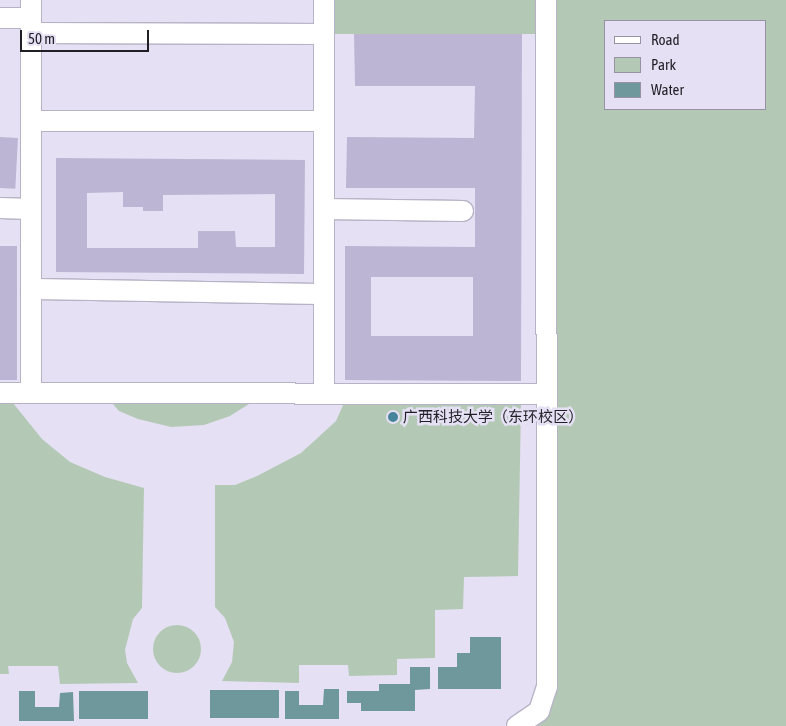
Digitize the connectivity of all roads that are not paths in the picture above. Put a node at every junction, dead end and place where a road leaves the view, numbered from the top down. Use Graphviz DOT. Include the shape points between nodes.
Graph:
graph roads {
  1 [pos="324,0"];
  2 [pos="546,0"];
  3 [pos="31,17"];
  4 [pos="0,18"];
  5 [pos="324,34"];
  6 [pos="31,121"];
  7 [pos="324,121"];
  8 [pos="0,208"];
  9 [pos="31,208"];
  10 [pos="324,208"];
  11 [pos="463,211"];
  12 [pos="31,289"];
  13 [pos="324,294"];
  14 [pos="0,393"];
  15 [pos="31,393"];
  16 [pos="324,394"];
  17 [pos="547,394"];
  18 [pos="517,726"];
  1 -- 5 [label="lane"];
  2 -- 17 [label="lane"];
  3 -- 4 [label="lane"];
  3 -- 5 [label="lane"];
  3 -- 6 [label="lane"];
  5 -- 7 [label="lane"];
  6 -- 7 [label="lane"];
  6 -- 9 [label="lane"];
  7 -- 10 [label="lane"];
  8 -- 9 [label="lane"];
  9 -- 12 [label="lane"];
  10 -- 11 [label="lane"];
  10 -- 13 [label="lane"];
  12 -- 13 [label="lane"];
  12 -- 15 [label="lane"];
  13 -- 16 [label="lane"];
  14 -- 15 [label="lane"];
  15 -- 16 [label="lane"];
  16 -- 17 [label="lane"];
  17 -- 18 [label="lane" via="547,687 539,711"];
}
